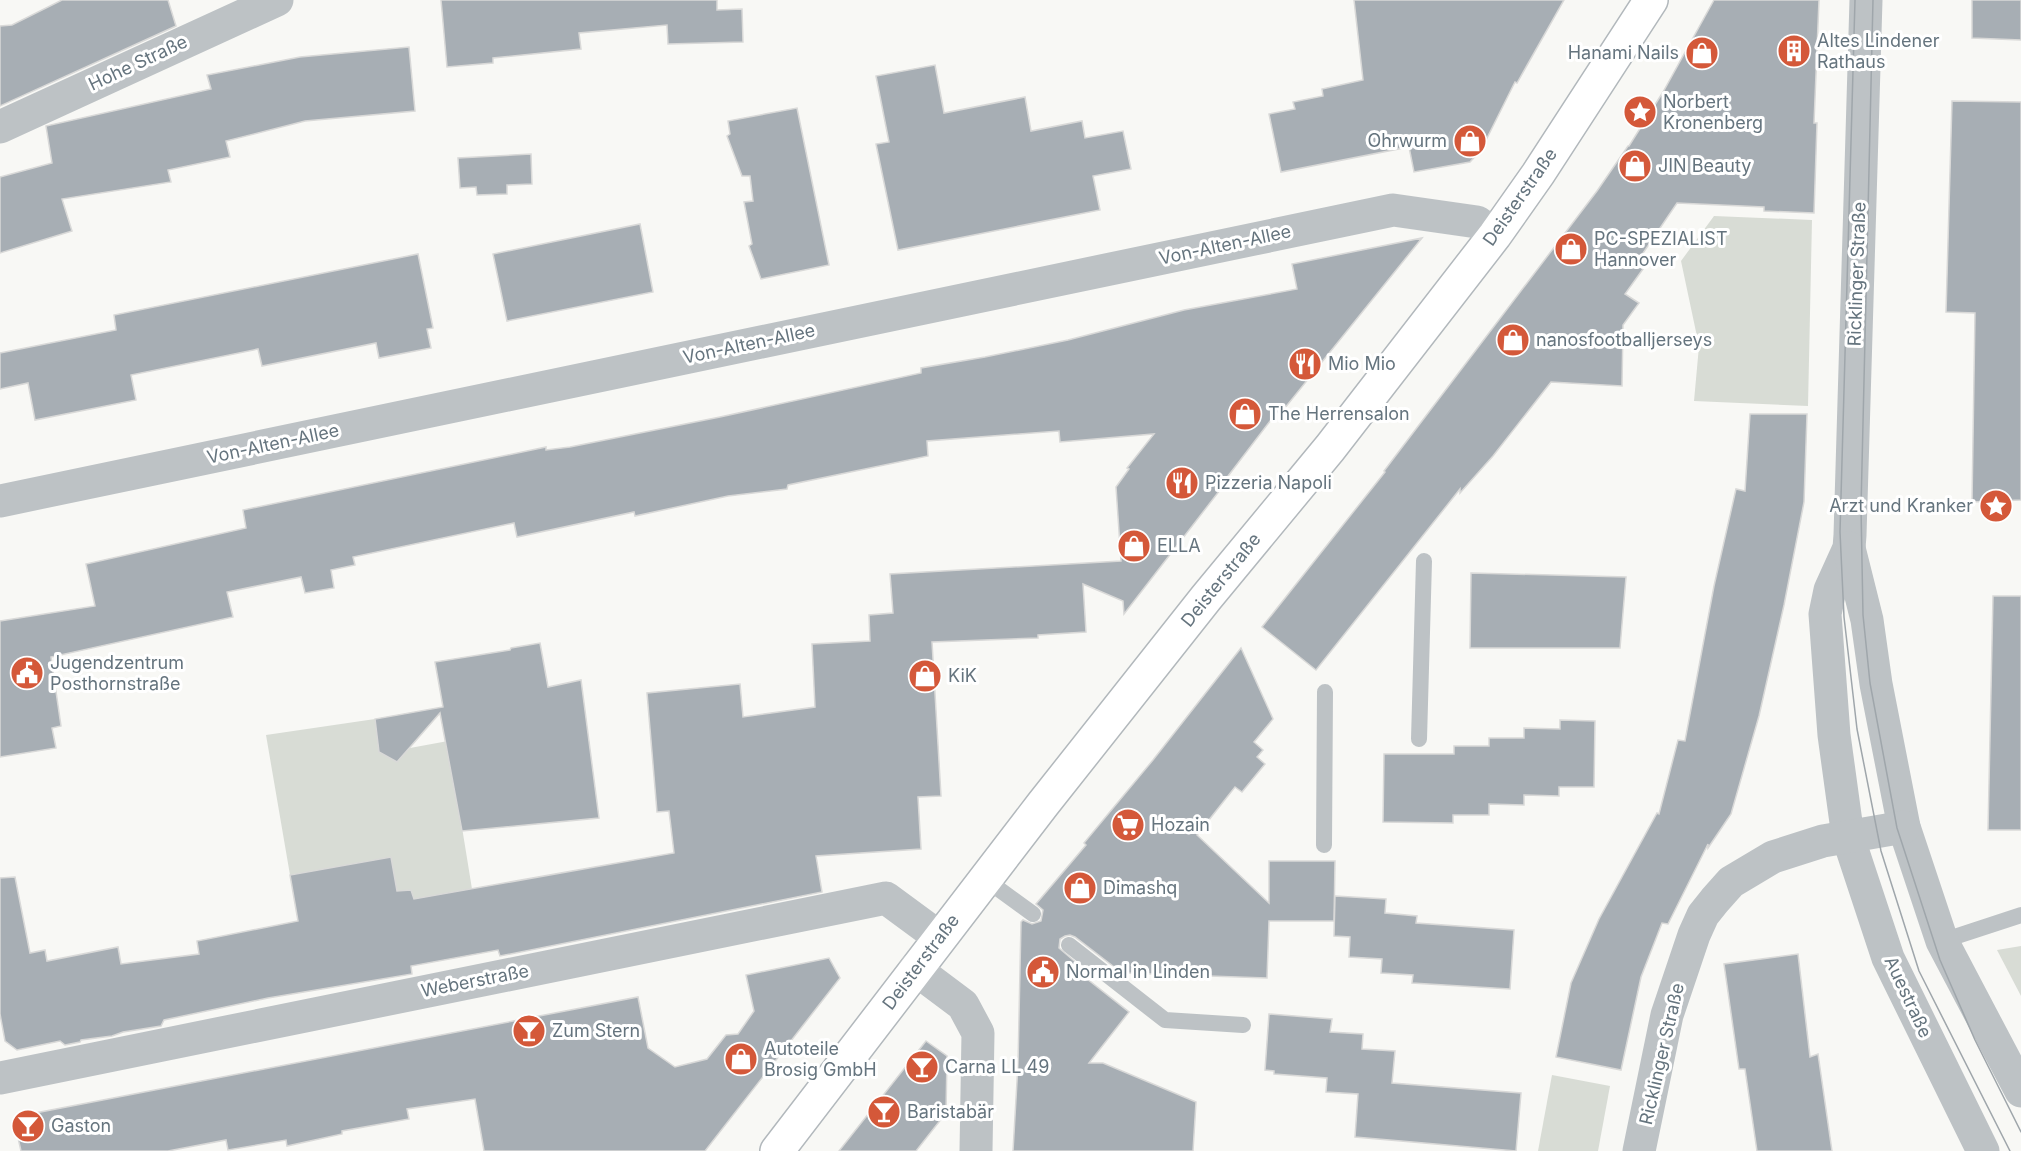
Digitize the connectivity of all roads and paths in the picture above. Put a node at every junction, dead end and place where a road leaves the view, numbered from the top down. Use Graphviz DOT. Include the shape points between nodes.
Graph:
graph roads {
  1 [pos="277,0"];
  2 [pos="1651,0"];
  3 [pos="1866,0"];
  4 [pos="244,7"];
  5 [pos="0,127"];
  6 [pos="1495,235"];
  7 [pos="0,501"];
  8 [pos="1849,548"];
  9 [pos="1424,561"];
  10 [pos="1325,692"];
  11 [pos="1419,739"];
  12 [pos="1904,827"];
  13 [pos="1848,837"];
  14 [pos="1324,845"];
  15 [pos="985,879"];
  16 [pos="1033,914"];
  17 [pos="2021,915"];
  18 [pos="939,937"];
  19 [pos="1942,941"];
  20 [pos="1069,945"];
  21 [pos="915,969"];
  22 [pos="1243,1025"];
  23 [pos="0,1077"];
  24 [pos="2021,1091"];
  25 [pos="777,1151"];
  26 [pos="976,1151"];
  27 [pos="1640,1151"];
  28 [pos="1983,1151"];
  1 -- 4 [label="street, Hohe Straße"];
  2 -- 6 [label="street, Deisterstraße"];
  3 -- 8 [label="street, Ricklinger Straße"];
  4 -- 5 [label="street, Hohe Straße"];
  6 -- 7 [label="street, Von-Alten-Allee" via="1477,222 1393,210"];
  6 -- 15 [label="street, Deisterstraße"];
  8 -- 12 [label="street, Ricklinger Straße" via="1867,620"];
  8 -- 13 [label="street, Ricklinger Straße" via="1830,590 1825,614 1834,735"];
  9 -- 11 [label="lane"];
  10 -- 14 [label="lane"];
  12 -- 13 [label="street, Ricklinger Straße"];
  12 -- 19 [label="street"];
  13 -- 27 [label="street, Ricklinger Straße" via="1784,853 1752,868 1731,882 1703,915 1667,1015"];
  13 -- 28 [label="street, Auestraße" via="1888,958"];
  15 -- 16 [label="lane"];
  15 -- 18 [label="street, Deisterstraße"];
  17 -- 19 [label="lane"];
  18 -- 21 [label="street, Deisterstraße"];
  18 -- 23 [label="street, Weberstraße" via="886,898 535,959"];
  19 -- 24 [label="street"];
  20 -- 22 [label="lane" via="1165,1020"];
  21 -- 25 [label="street, Deisterstraße"];
  21 -- 26 [label="street" via="963,1005 978,1034"];
}
